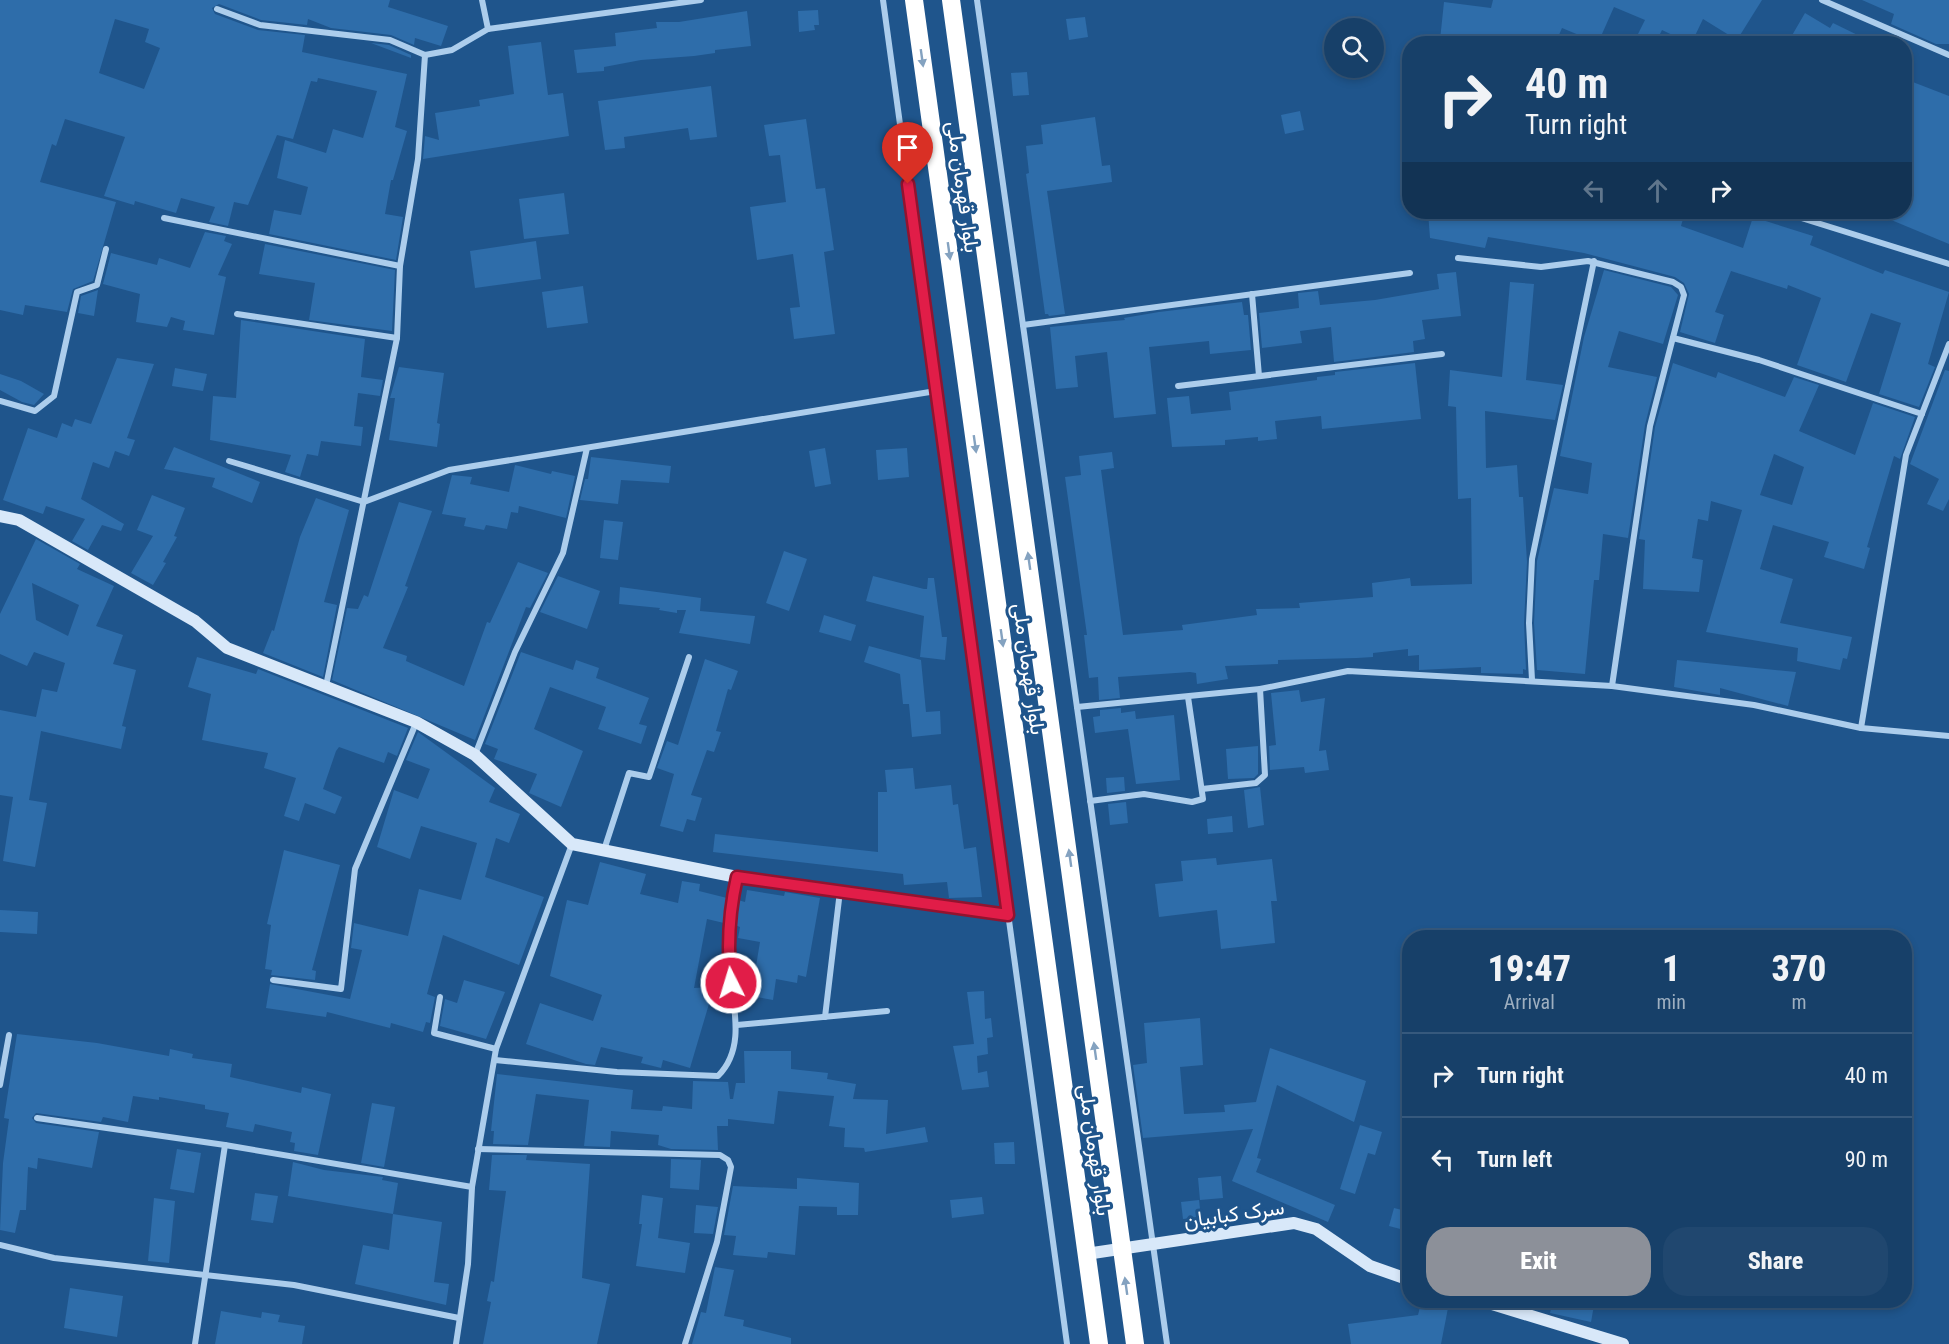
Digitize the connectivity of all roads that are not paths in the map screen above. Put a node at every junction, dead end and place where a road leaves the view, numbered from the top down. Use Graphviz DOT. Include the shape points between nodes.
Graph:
graph roads {
  1 [pos="483,0"];
  2 [pos="701,0"];
  3 [pos="883,0"];
  4 [pos="914,0"];
  5 [pos="951,0"];
  6 [pos="977,0"];
  7 [pos="1822,0"];
  8 [pos="217,9"];
  9 [pos="488,29"];
  10 [pos="1905,36"];
  11 [pos="1912,39"];
  12 [pos="425,55"];
  13 [pos="1949,55"];
  14 [pos="164,218"];
  15 [pos="1804,219"];
  16 [pos="106,249"];
  17 [pos="1458,258"];
  18 [pos="1593,261"];
  19 [pos="1949,264"];
  20 [pos="400,266"];
  21 [pos="1410,273"];
  22 [pos="1252,294"];
  23 [pos="237,314"];
  24 [pos="1023,325"];
  25 [pos="397,338"];
  26 [pos="1673,338"];
  27 [pos="1949,344"];
  28 [pos="1442,354"];
  29 [pos="1259,376"];
  30 [pos="1178,386"];
  31 [pos="936,391"];
  32 [pos="0,401"];
  33 [pos="1922,414"];
  34 [pos="587,448"];
  35 [pos="229,461"];
  36 [pos="364,502"];
  37 [pos="0,516"];
  38 [pos="689,657"];
  39 [pos="1532,680"];
  40 [pos="326,686"];
  41 [pos="1612,686"];
  42 [pos="1260,689"];
  43 [pos="1188,697"];
  44 [pos="1077,707"];
  45 [pos="416,722"];
  46 [pos="1861,728"];
  47 [pos="1949,736"];
  48 [pos="475,755"];
  49 [pos="1202,789"];
  50 [pos="1090,801"];
  51 [pos="572,844"];
  52 [pos="603,851"];
  53 [pos="737,877"];
  54 [pos="840,891"];
  55 [pos="1008,915"];
  56 [pos="273,980"];
  57 [pos="441,997"];
  58 [pos="887,1011"];
  59 [pos="825,1017"];
  60 [pos="737,1024"];
  61 [pos="9,1035"];
  62 [pos="496,1049"];
  63 [pos="495,1060"];
  64 [pos="0,1085"];
  65 [pos="37,1118"];
  66 [pos="225,1144"];
  67 [pos="478,1149"];
  68 [pos="472,1187"];
  69 [pos="0,1245"];
  70 [pos="1153,1245"];
  71 [pos="1121,1250"];
  72 [pos="1086,1254"];
  73 [pos="207,1275"];
  74 [pos="1402,1277"];
  75 [pos="1505,1308"];
  76 [pos="459,1318"];
  77 [pos="1066,1343"];
  78 [pos="195,1344"];
  79 [pos="456,1344"];
  80 [pos="684,1344"];
  81 [pos="1058,1344"];
  82 [pos="1099,1344"];
  83 [pos="1135,1344"];
  84 [pos="1167,1344"];
  85 [pos="1623,1344"];
  1 -- 9 [label="street"];
  2 -- 9 [label="street"];
  3 -- 31 [label="street"];
  4 -- 72 [label="highway, بلوار قهرمان ملی, one-way"];
  71 -- 5 [label="highway, بلوار قهرمان ملی, one-way"];
  6 -- 24 [label="street"];
  7 -- 10 [label="street"];
  8 -- 12 [label="street" via="260,26 390,40"];
  9 -- 12 [label="street" via="452,50"];
  11 -- 13 [label="street"];
  12 -- 20 [label="street" via="418,159"];
  14 -- 20 [label="street"];
  15 -- 19 [label="street"];
  16 -- 32 [label="street" via="97,285 77,292 54,396 35,411"];
  17 -- 18 [label="street" via="1541,267"];
  18 -- 26 [label="street" via="1681,286 1684,295"];
  18 -- 39 [label="street" via="1533,559 1529,623"];
  20 -- 25 [label="street"];
  21 -- 22 [label="street"];
  22 -- 24 [label="street"];
  22 -- 29 [label="street"];
  23 -- 25 [label="street"];
  24 -- 44 [label="street"];
  25 -- 36 [label="street"];
  26 -- 33 [label="street" via="1759,360"];
  26 -- 41 [label="street" via="1650,426"];
  27 -- 33 [label="street"];
  28 -- 29 [label="street"];
  29 -- 30 [label="street"];
  31 -- 34 [label="street"];
  31 -- 55 [label="street"];
  33 -- 46 [label="street" via="1906,455"];
  34 -- 36 [label="street" via="449,470"];
  34 -- 48 [label="street" via="563,553 515,652"];
  35 -- 36 [label="street"];
  36 -- 40 [label="street"];
  37 -- 40 [label="street" via="19,520 195,621 227,648"];
  38 -- 52 [label="street" via="649,777 629,774"];
  39 -- 41 [label="street"];
  39 -- 42 [label="street" via="1348,671"];
  40 -- 45 [label="street"];
  41 -- 46 [label="street" via="1754,705"];
  42 -- 43 [label="street"];
  42 -- 49 [label="street" via="1265,776 1256,783"];
  43 -- 44 [label="street"];
  43 -- 49 [label="street"];
  44 -- 50 [label="street"];
  45 -- 48 [label="street"];
  45 -- 56 [label="street" via="355,869 341,989"];
  46 -- 47 [label="street"];
  48 -- 51 [label="street"];
  49 -- 50 [label="street" via="1203,799 1198,802 1144,794"];
  50 -- 70 [label="street"];
  51 -- 52 [label="street"];
  51 -- 62 [label="street"];
  52 -- 53 [label="street"];
  53 -- 54 [label="street"];
  53 -- 60 [label="street" via="730,906 729,962"];
  54 -- 55 [label="street"];
  54 -- 59 [label="street"];
  55 -- 77 [label="street"];
  57 -- 62 [label="street" via="434,1033"];
  58 -- 59 [label="street"];
  59 -- 60 [label="street"];
  60 -- 63 [label="street" via="728,1066 718,1076 617,1072"];
  61 -- 64 [label="street"];
  62 -- 63 [label="street"];
  63 -- 67 [label="street"];
  65 -- 66 [label="street"];
  66 -- 68 [label="street"];
  66 -- 73 [label="street"];
  67 -- 68 [label="street"];
  67 -- 80 [label="street" via="720,1155 729,1160 717,1242"];
  68 -- 76 [label="street" via="468,1264"];
  69 -- 73 [label="street" via="54,1258"];
  70 -- 71 [label="street, سرک کبابیان"];
  70 -- 74 [label="street, سرک کبابیان" via="1294,1223 1316,1230 1370,1266"];
  70 -- 84 [label="street"];
  71 -- 72 [label="street, سرک کبابیان"];
  83 -- 71 [label="highway, بلوار قهرمان ملی, one-way"];
  72 -- 82 [label="highway, بلوار قهرمان ملی"];
  73 -- 76 [label="street" via="294,1285"];
  73 -- 78 [label="street"];
  75 -- 85 [label="street"];
  76 -- 79 [label="street"];
  77 -- 81 [label="street"];
}
